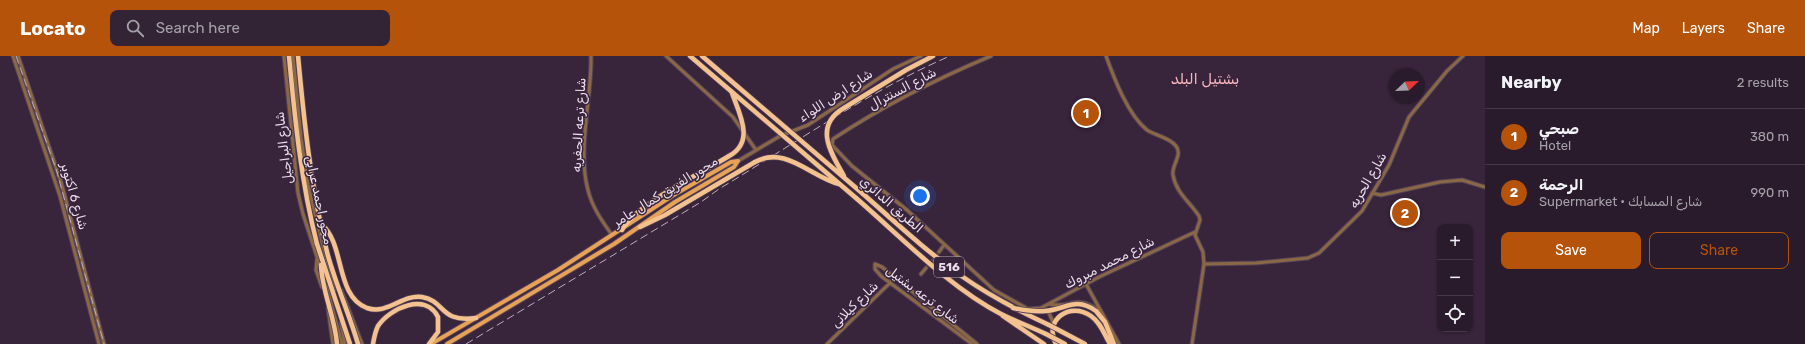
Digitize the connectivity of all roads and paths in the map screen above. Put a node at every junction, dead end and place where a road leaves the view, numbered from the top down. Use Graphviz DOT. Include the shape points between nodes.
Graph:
graph roads {
  1 [pos="13,56"];
  2 [pos="18,56"];
  3 [pos="284,56"];
  4 [pos="289,56"];
  5 [pos="293,56"];
  6 [pos="298,56"];
  7 [pos="591,56"];
  8 [pos="690,56"];
  9 [pos="702,56"];
  10 [pos="922,56"];
  11 [pos="933,56"];
  12 [pos="991,56"];
  13 [pos="1106,56"];
  14 [pos="1463,56"];
  15 [pos="668,57"];
  16 [pos="910,61"];
  17 [pos="913,66"];
  18 [pos="732,92"];
  19 [pos="756,150"];
  20 [pos="738,161"];
  21 [pos="846,179"];
  22 [pos="841,185"];
  23 [pos="1485,187"];
  24 [pos="1372,193"];
  25 [pos="322,225"];
  26 [pos="640,227"];
  27 [pos="622,230"];
  28 [pos="1195,232"];
  29 [pos="613,236"];
  30 [pos="321,239"];
  31 [pos="944,245"];
  32 [pos="939,252"];
  33 [pos="319,258"];
  34 [pos="1204,264"];
  35 [pos="926,268"];
  36 [pos="921,274"];
  37 [pos="895,278"];
  38 [pos="890,282"];
  39 [pos="1086,284"];
  40 [pos="1049,304"];
  41 [pos="1045,306"];
  42 [pos="1013,308"];
  43 [pos="1103,313"];
  44 [pos="1002,315"];
  45 [pos="476,318"];
  46 [pos="1108,324"];
  47 [pos="1051,325"];
  48 [pos="331,329"];
  49 [pos="99,344"];
  50 [pos="104,344"];
  51 [pos="333,344"];
  52 [pos="337,344"];
  53 [pos="344,344"];
  54 [pos="350,344"];
  55 [pos="358,344"];
  56 [pos="362,344"];
  57 [pos="373,344"];
  58 [pos="430,344"];
  59 [pos="447,344"];
  60 [pos="827,344"];
  61 [pos="972,344"];
  62 [pos="977,344"];
  63 [pos="1044,344"];
  64 [pos="1056,344"];
  65 [pos="1065,344"];
  66 [pos="1085,344"];
  67 [pos="1110,344"];
  68 [pos="1114,344"];
  69 [pos="1119,344"];
  70 [pos="1192,344"];
  1 -- 49 [label="street, شارع 6 اكتوبر" via="61,200"];
  2 -- 50 [label="street, شارع 6 اكتوبر" via="58,172"];
  3 -- 33 [label="street, شارع البراجيل" via="298,193"];
  4 -- 33 [label="highway, محور احمد عرابى, bridge" via="296,138"];
  5 -- 30 [label="street, شارع البراجيل" via="304,164"];
  6 -- 25 [label="highway, محور احمد عرابى, bridge" via="310,165"];
  7 -- 29 [label="street, شارع ترعه الحفريه" via="584,158 586,183 596,210"];
  8 -- 18 [label="highway, الطريق الدائري / 516"];
  9 -- 21 [label="highway, الطريق الدائري / 516, bridge"];
  10 -- 16 [label="street, شارع ارض اللواء"];
  11 -- 17 [label="highway"];
  12 -- 31 [label="street, شارع السنترال" via="924,86 864,119 831,143 852,166 907,210"];
  13 -- 28 [label="street" via="1118,86 1134,115 1148,130 1169,140 1177,148 1173,175 1180,193 1199,216"];
  14 -- 24 [label="street, شارع الحريه" via="1447,71 1409,118"];
  15 -- 19 [label="street" via="733,117"];
  16 -- 17 [label="street"];
  16 -- 19 [label="street, شارع ارض اللواء" via="893,69 808,125 780,136"];
  17 -- 21 [label="highway, bridge" via="838,112 830,122 827,138 830,150"];
  18 -- 22 [label="highway, الطريق الدائري / 516, bridge"];
  18 -- 27 [label="highway, bridge" via="744,128 742,141 737,150 650,204 631,218"];
  19 -- 20 [label="street, شارع ارض اللواء"];
  20 -- 26 [label="main road, محور الفريق كمال عامر" via="734,167 675,202"];
  20 -- 27 [label="main road, محور الفريق كمال عامر" via="731,162 685,189"];
  21 -- 42 [label="highway, الطريق الدائري / 516, bridge" via="940,260"];
  22 -- 26 [label="highway, bridge" via="818,176 786,158 766,157"];
  22 -- 44 [label="highway, الطريق الدائري / 516, bridge" via="939,271"];
  23 -- 24 [label="street" via="1462,180 1440,182 1381,195"];
  24 -- 34 [label="street, شارع الحريه" via="1358,217 1316,255 1256,263"];
  25 -- 45 [label="highway" via="330,238 350,294 360,304 380,310 410,298 421,297 433,301 454,318"];
  25 -- 55 [label="highway, محور احمد عرابى, bridge" via="333,272"];
  26 -- 59 [label="main road, محور الفريق كمال عامر"];
  27 -- 29 [label="main road, محور الفريق كمال عامر"];
  28 -- 34 [label="street" via="1203,252"];
  28 -- 39 [label="street, شارع محمد مبروك"];
  29 -- 45 [label="main road, محور الفريق كمال عامر"];
  30 -- 53 [label="street, شارع البراجيل, bridge" via="339,308"];
  30 -- 56 [label="street"];
  31 -- 32 [label="street"];
  31 -- 41 [label="street, شارع محمد مبروك" via="994,290 1026,308"];
  33 -- 48 [label="street" via="316,270"];
  33 -- 52 [label="highway, bridge"];
  33 -- 53 [label="street, bridge"];
  33 -- 54 [label="highway, محور احمد عرابى, bridge"];
  34 -- 70 [label="street"];
  35 -- 36 [label="street"];
  37 -- 38 [label="street, شارع كيلانى"];
  37 -- 38 [label="street, شارع ترعه بشتيل" via="875,264 876,271"];
  37 -- 62 [label="street, شارع ترعه بشتيل"];
  38 -- 60 [label="street, شارع كيلانى"];
  38 -- 61 [label="street, شارع ترعه بشتيل"];
  39 -- 40 [label="street, شارع محمد مبروك"];
  39 -- 43 [label="street"];
  40 -- 41 [label="street, شارع محمد مبروك"];
  40 -- 43 [label="street" via="1082,302"];
  41 -- 47 [label="street"];
  42 -- 46 [label="highway, bridge" via="1043,311 1067,304 1078,304 1096,311"];
  42 -- 47 [label="highway, الطريق الدائري / 516"];
  43 -- 46 [label="street"];
  44 -- 63 [label="highway"];
  44 -- 65 [label="highway, الطريق الدائري / 516, bridge"];
  45 -- 58 [label="main road, محور الفريق كمال عامر"];
  46 -- 68 [label="highway"];
  46 -- 69 [label="street"];
  47 -- 64 [label="highway"];
  47 -- 66 [label="highway, الطريق الدائري / 516, bridge"];
  47 -- 67 [label="highway" via="1066,312 1082,311 1098,322"];
  48 -- 51 [label="street"];
  48 -- 52 [label="street"];
  57 -- 58 [label="highway" via="375,332 382,321 416,303 430,308 439,320 438,332"];
}
